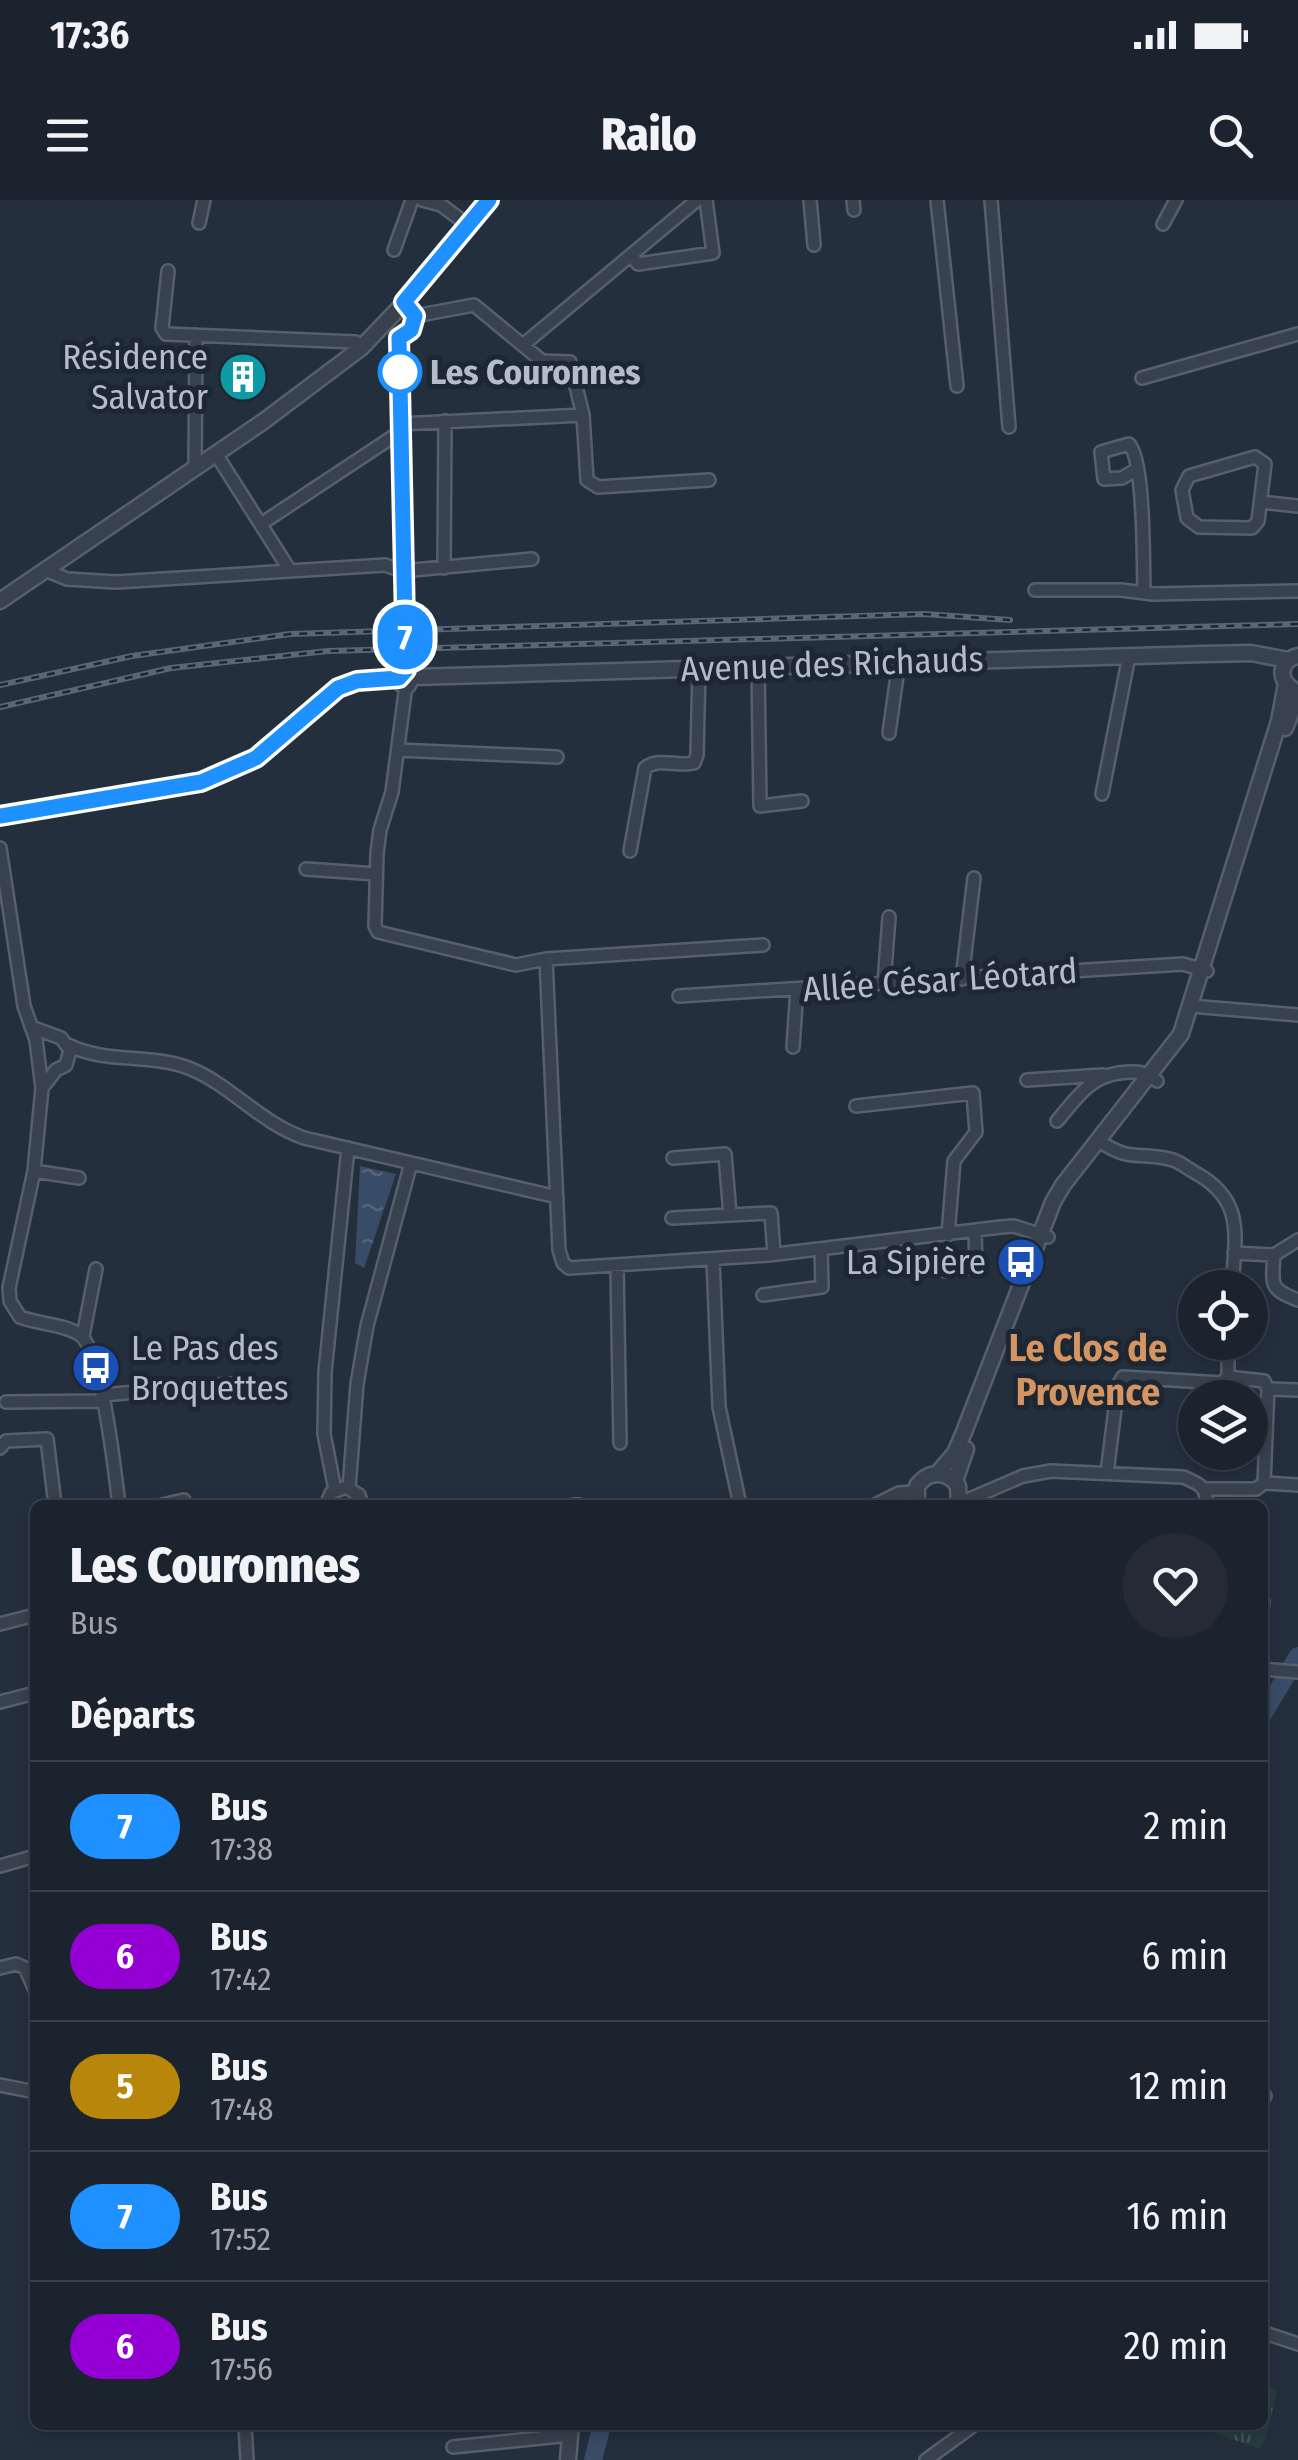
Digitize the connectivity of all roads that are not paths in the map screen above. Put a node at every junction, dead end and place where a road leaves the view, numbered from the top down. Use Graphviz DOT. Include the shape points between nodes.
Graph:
graph roads {
  1 [pos="204,200"];
  2 [pos="412,200"];
  3 [pos="422,200"];
  4 [pos="489,200"];
  5 [pos="698,200"];
  6 [pos="706,200"];
  7 [pos="810,200"];
  8 [pos="938,200"];
  9 [pos="991,200"];
  10 [pos="1176,200"];
  11 [pos="199,223"];
  12 [pos="1163,224"];
  13 [pos="468,226"];
  14 [pos="814,246"];
  15 [pos="394,250"];
  16 [pos="631,255"];
  17 [pos="168,271"];
  18 [pos="404,302"];
  19 [pos="415,316"];
  20 [pos="382,328"];
  21 [pos="1298,334"];
  22 [pos="196,335"];
  23 [pos="399,338"];
  24 [pos="523,345"];
  25 [pos="362,348"];
  26 [pos="1142,378"];
  27 [pos="957,386"];
  28 [pos="582,415"];
  29 [pos="446,422"];
  30 [pos="1010,427"];
  31 [pos="400,428"];
  32 [pos="216,454"];
  33 [pos="196,468"];
  34 [pos="1138,469"];
  35 [pos="710,480"];
  36 [pos="1261,502"];
  37 [pos="1298,506"];
  38 [pos="262,524"];
  39 [pos="532,559"];
  40 [pos="444,568"];
  41 [pos="289,569"];
  42 [pos="44,570"];
  43 [pos="402,571"];
  44 [pos="1035,590"];
  45 [pos="1298,591"];
  46 [pos="1144,592"];
  47 [pos="0,601"];
  48 [pos="404,620"];
  49 [pos="1129,656"];
  50 [pos="899,662"];
  51 [pos="758,666"];
  52 [pos="699,668"];
  53 [pos="1292,670"];
  54 [pos="406,675"];
  55 [pos="890,732"];
  56 [pos="398,750"];
  57 [pos="557,757"];
  58 [pos="1102,794"];
  59 [pos="802,801"];
  60 [pos="0,816"];
  61 [pos="0,848"];
  62 [pos="630,850"];
  63 [pos="306,869"];
  64 [pos="376,874"];
  65 [pos="974,878"];
  66 [pos="889,917"];
  67 [pos="764,945"];
  68 [pos="546,960"];
  69 [pos="1204,970"];
  70 [pos="962,980"];
  71 [pos="884,984"];
  72 [pos="797,989"];
  73 [pos="679,996"];
  74 [pos="1193,1006"];
  75 [pos="1298,1015"];
  76 [pos="31,1027"];
  77 [pos="51,1037"];
  78 [pos="68,1045"];
  79 [pos="793,1047"];
  80 [pos="92,1054"];
  81 [pos="38,1056"];
  82 [pos="69,1061"];
  83 [pos="56,1070"];
  84 [pos="1103,1075"];
  85 [pos="1154,1078"];
  86 [pos="1027,1080"];
  87 [pos="42,1088"];
  88 [pos="856,1106"];
  89 [pos="1057,1121"];
  90 [pos="1102,1143"];
  91 [pos="348,1148"];
  92 [pos="673,1158"];
  93 [pos="411,1163"];
  94 [pos="34,1171"];
  95 [pos="79,1178"];
  96 [pos="557,1197"];
  97 [pos="730,1215"];
  98 [pos="672,1218"];
  99 [pos="975,1232"];
  100 [pos="948,1235"];
  101 [pos="1044,1236"];
  102 [pos="1298,1240"];
  103 [pos="822,1249"];
  104 [pos="1234,1252"];
  105 [pos="774,1254"];
  106 [pos="1274,1255"];
  107 [pos="713,1259"];
  108 [pos="617,1265"];
  109 [pos="96,1268"];
  110 [pos="1233,1270"];
  111 [pos="945,1272"];
  112 [pos="763,1296"];
  113 [pos="1298,1300"];
  114 [pos="83,1336"];
  115 [pos="1228,1360"];
  116 [pos="1228,1376"];
  117 [pos="1264,1380"];
  118 [pos="240,1383"];
  119 [pos="1268,1388"];
  120 [pos="1298,1390"];
  121 [pos="102,1398"];
  122 [pos="6,1402"];
  123 [pos="620,1442"];
  124 [pos="0,1448"];
  125 [pos="1265,1470"];
  126 [pos="1107,1473"];
  127 [pos="938,1474"];
  128 [pos="1264,1483"];
  129 [pos="1298,1484"];
  130 [pos="349,1488"];
  131 [pos="335,1490"];
  132 [pos="1204,1490"];
  133 [pos="962,1496"];
  134 [pos="54,1500"];
  135 [pos="117,1500"];
  136 [pos="329,1500"];
  137 [pos="359,1500"];
  138 [pos="739,1500"];
  139 [pos="886,1500"];
  140 [pos="911,1500"];
  141 [pos="914,1500"];
  142 [pos="1205,1500"];
  143 [pos="30,1616"];
  144 [pos="0,1624"];
  145 [pos="1268,1670"];
  146 [pos="1297,1672"];
  147 [pos="30,1694"];
  148 [pos="0,1702"];
  149 [pos="30,1857"];
  150 [pos="0,1866"];
  151 [pos="0,1968"];
  152 [pos="30,1979"];
  153 [pos="0,2085"];
  154 [pos="30,2091"];
  155 [pos="1268,2334"];
  156 [pos="1298,2344"];
  157 [pos="244,2430"];
  158 [pos="570,2430"];
  159 [pos="967,2430"];
  160 [pos="453,2446"];
  161 [pos="247,2460"];
  162 [pos="568,2460"];
  163 [pos="926,2460"];
  1 -- 11 [label="street"];
  2 -- 15 [label="street"];
  3 -- 13 [label="street"];
  4 -- 13 [label="street"];
  5 -- 16 [label="street"];
  6 -- 16 [label="street" via="713,253 638,264"];
  7 -- 14 [label="street"];
  8 -- 27 [label="street"];
  9 -- 30 [label="street"];
  10 -- 12 [label="street"];
  13 -- 18 [label="street"];
  16 -- 24 [label="street"];
  17 -- 22 [label="street" via="162,331"];
  18 -- 19 [label="street"];
  18 -- 20 [label="street"];
  19 -- 23 [label="street"];
  19 -- 24 [label="street" via="474,304"];
  20 -- 23 [label="street"];
  20 -- 25 [label="street"];
  21 -- 26 [label="street"];
  22 -- 25 [label="street" via="356,342"];
  22 -- 33 [label="street"];
  23 -- 31 [label="street"];
  24 -- 28 [label="street" via="542,361 570,362"];
  25 -- 32 [label="street"];
  28 -- 29 [label="street"];
  28 -- 35 [label="street" via="587,480 598,487"];
  29 -- 31 [label="street"];
  29 -- 40 [label="street"];
  31 -- 38 [label="street"];
  31 -- 43 [label="street"];
  32 -- 33 [label="street"];
  32 -- 38 [label="street"];
  33 -- 42 [label="street"];
  34 -- 46 [label="street"];
  36 -- 36 [label="street" via="1265,464 1255,457 1189,476 1182,490 1187,518 1199,527 1252,528"];
  36 -- 37 [label="street"];
  38 -- 41 [label="street"];
  39 -- 40 [label="street"];
  40 -- 43 [label="street"];
  41 -- 42 [label="street" via="116,582 66,579"];
  41 -- 43 [label="street" via="385,565"];
  42 -- 47 [label="street"];
  43 -- 48 [label="street"];
  44 -- 46 [label="street"];
  45 -- 46 [label="street"];
  49 -- 50 [label="street, Avenue des Richauds"];
  49 -- 53 [label="street, Avenue des Richauds" via="1251,654"];
  49 -- 58 [label="street"];
  50 -- 51 [label="street, Avenue des Richauds"];
  50 -- 55 [label="street"];
  51 -- 52 [label="street, Avenue des Richauds"];
  51 -- 59 [label="street" via="760,806"];
  52 -- 54 [label="street, Avenue des Richauds"];
  52 -- 62 [label="street" via="694,762 645,768"];
  53 -- 69 [label="street"];
  54 -- 56 [label="street"];
  54 -- 60 [label="street, Avenue des Richauds" via="338,688 256,758 201,782"];
  56 -- 57 [label="street"];
  56 -- 64 [label="street"];
  61 -- 76 [label="street"];
  63 -- 64 [label="street"];
  64 -- 68 [label="street" via="375,926 381,934 521,965"];
  65 -- 70 [label="street"];
  66 -- 71 [label="street"];
  67 -- 68 [label="street"];
  68 -- 96 [label="street"];
  69 -- 70 [label="street, Allée César Léotard" via="1183,964"];
  69 -- 74 [label="street"];
  70 -- 71 [label="street, Allée César Léotard"];
  71 -- 72 [label="street, Allée César Léotard"];
  72 -- 73 [label="street, Allée César Léotard"];
  72 -- 79 [label="street"];
  74 -- 75 [label="street"];
  74 -- 85 [label="street"];
  76 -- 77 [label="street"];
  76 -- 81 [label="street"];
  77 -- 78 [label="street"];
  77 -- 81 [label="street"];
  78 -- 80 [label="street"];
  78 -- 82 [label="street"];
  80 -- 82 [label="street"];
  80 -- 91 [label="street" via="186,1067 279,1128"];
  81 -- 83 [label="street"];
  81 -- 87 [label="street"];
  82 -- 83 [label="street"];
  83 -- 87 [label="street"];
  84 -- 85 [label="street" via="1138,1070"];
  84 -- 86 [label="street"];
  84 -- 89 [label="street"];
  85 -- 90 [label="street"];
  87 -- 94 [label="street"];
  88 -- 100 [label="street" via="973,1093 976,1132 954,1162"];
  90 -- 101 [label="street" via="1063,1184"];
  90 -- 104 [label="street" via="1120,1155 1173,1160 1210,1181 1234,1212"];
  91 -- 93 [label="street"];
  91 -- 131 [label="street" via="325,1372 324,1434"];
  92 -- 97 [label="street" via="725,1154"];
  93 -- 96 [label="street"];
  93 -- 130 [label="street" via="367,1326"];
  94 -- 95 [label="street"];
  94 -- 114 [label="street" via="10,1301 20,1316"];
  96 -- 108 [label="street" via="566,1265"];
  97 -- 98 [label="street"];
  97 -- 105 [label="street" via="770,1214"];
  99 -- 100 [label="street"];
  99 -- 101 [label="street" via="1014,1226"];
  99 -- 111 [label="street" via="976,1267"];
  100 -- 103 [label="street"];
  101 -- 127 [label="street" via="955,1453"];
  101 -- 133 [label="street" via="967,1446"];
  102 -- 106 [label="street"];
  103 -- 105 [label="street"];
  103 -- 112 [label="street" via="822,1287"];
  104 -- 106 [label="street"];
  104 -- 110 [label="street"];
  105 -- 107 [label="street"];
  106 -- 113 [label="street" via="1272,1284"];
  107 -- 108 [label="street"];
  107 -- 138 [label="street" via="719,1407"];
  108 -- 123 [label="street"];
  109 -- 114 [label="street"];
  114 -- 121 [label="street" via="92,1348"];
  115 -- 116 [label="street"];
  116 -- 117 [label="street"];
  116 -- 126 [label="street" via="1221,1383 1123,1376"];
  118 -- 121 [label="street"];
  119 -- 120 [label="street"];
  121 -- 122 [label="street"];
  121 -- 135 [label="street"];
  124 -- 134 [label="street" via="6,1440 47,1438"];
  125 -- 128 [label="street"];
  126 -- 132 [label="street" via="1183,1477"];
  126 -- 133 [label="street" via="1051,1470"];
  127 -- 133 [label="street"];
  127 -- 141 [label="street" via="926,1477"];
  128 -- 129 [label="street"];
  128 -- 132 [label="street"];
  130 -- 131 [label="street"];
  130 -- 137 [label="street"];
  131 -- 136 [label="street"];
  132 -- 142 [label="street"];
  139 -- 140 [label="street" via="899,1493"];
  143 -- 144 [label="street"];
  145 -- 146 [label="street"];
  147 -- 148 [label="street"];
  149 -- 150 [label="street"];
  151 -- 152 [label="street" via="16,1964"];
  153 -- 154 [label="street"];
  155 -- 156 [label="street"];
  157 -- 161 [label="street"];
  158 -- 160 [label="street"];
  158 -- 162 [label="street"];
  159 -- 163 [label="street"];
}
